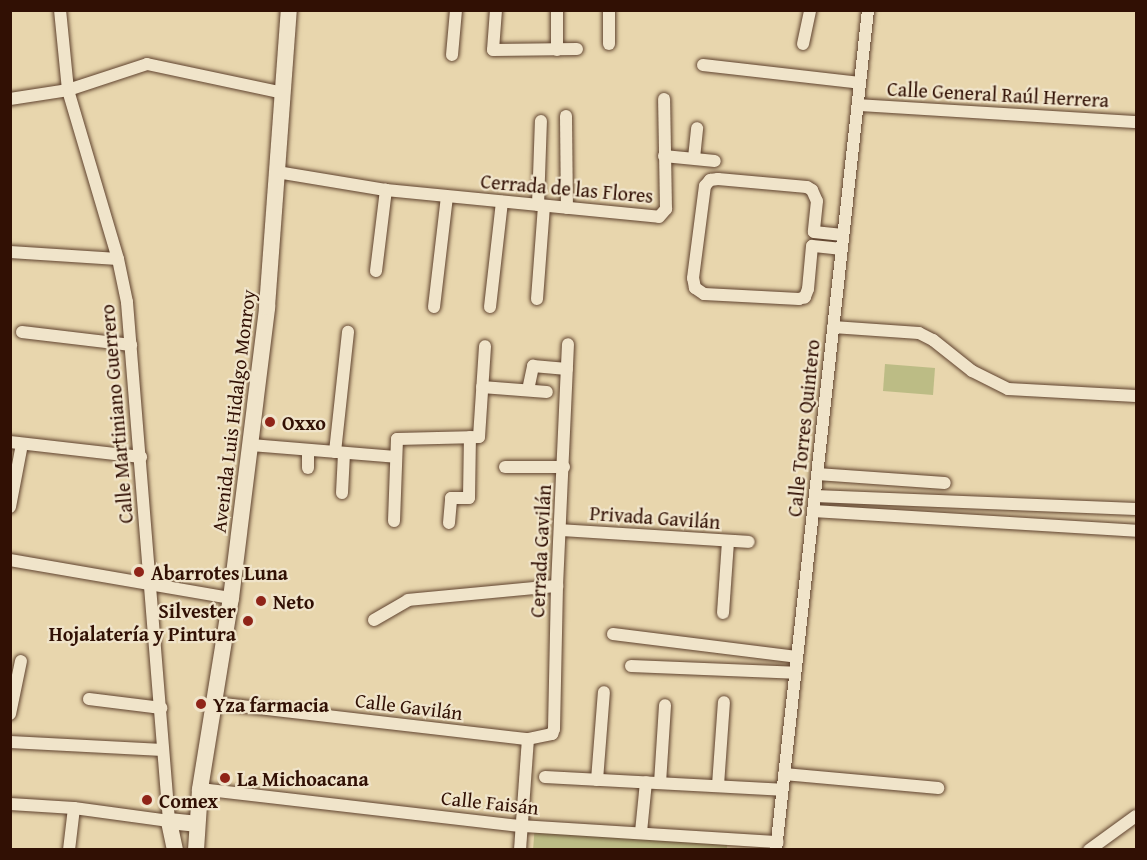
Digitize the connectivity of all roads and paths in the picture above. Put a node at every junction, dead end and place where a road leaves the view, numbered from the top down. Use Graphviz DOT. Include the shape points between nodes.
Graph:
graph roads {
  1 [pos="60,10"];
  2 [pos="289,10"];
  3 [pos="456,10"];
  4 [pos="496,10"];
  5 [pos="557,10"];
  6 [pos="609,10"];
  7 [pos="810,10"];
  8 [pos="868,10"];
  9 [pos="609,44"];
  10 [pos="803,44"];
  11 [pos="577,49"];
  12 [pos="557,50"];
  13 [pos="452,55"];
  14 [pos="703,64"];
  15 [pos="860,83"];
  16 [pos="68,90"];
  17 [pos="283,93"];
  18 [pos="10,99"];
  19 [pos="664,99"];
  20 [pos="858,105"];
  21 [pos="566,116"];
  22 [pos="541,121"];
  23 [pos="1137,122"];
  24 [pos="697,128"];
  25 [pos="664,156"];
  26 [pos="694,158"];
  27 [pos="715,161"];
  28 [pos="278,172"];
  29 [pos="386,190"];
  30 [pos="447,197"];
  31 [pos="502,202"];
  32 [pos="541,206"];
  33 [pos="567,208"];
  34 [pos="843,235"];
  35 [pos="842,249"];
  36 [pos="10,252"];
  37 [pos="118,259"];
  38 [pos="376,271"];
  39 [pos="537,299"];
  40 [pos="490,306"];
  41 [pos="434,307"];
  42 [pos="833,327"];
  43 [pos="22,332"];
  44 [pos="348,332"];
  45 [pos="568,344"];
  46 [pos="131,345"];
  47 [pos="486,346"];
  48 [pos="567,369"];
  49 [pos="482,387"];
  50 [pos="528,390"];
  51 [pos="547,392"];
  52 [pos="1137,396"];
  53 [pos="470,437"];
  54 [pos="16,443"];
  55 [pos="251,445"];
  56 [pos="308,450"];
  57 [pos="339,453"];
  58 [pos="141,457"];
  59 [pos="396,457"];
  60 [pos="505,467"];
  61 [pos="564,467"];
  62 [pos="308,468"];
  63 [pos="817,474"];
  64 [pos="945,483"];
  65 [pos="342,493"];
  66 [pos="815,495"];
  67 [pos="10,507"];
  68 [pos="1137,509"];
  69 [pos="813,512"];
  70 [pos="394,521"];
  71 [pos="449,523"];
  72 [pos="560,530"];
  73 [pos="1137,531"];
  74 [pos="728,541"];
  75 [pos="749,542"];
  76 [pos="10,560"];
  77 [pos="149,584"];
  78 [pos="557,586"];
  79 [pos="231,598"];
  80 [pos="723,613"];
  81 [pos="374,620"];
  82 [pos="613,634"];
  83 [pos="797,657"];
  84 [pos="21,661"];
  85 [pos="631,666"];
  86 [pos="795,673"];
  87 [pos="604,692"];
  88 [pos="89,699"];
  89 [pos="724,702"];
  90 [pos="215,703"];
  91 [pos="665,705"];
  92 [pos="161,708"];
  93 [pos="10,714"];
  94 [pos="528,739"];
  95 [pos="10,742"];
  96 [pos="163,750"];
  97 [pos="784,774"];
  98 [pos="545,777"];
  99 [pos="597,780"];
  100 [pos="646,782"];
  101 [pos="660,783"];
  102 [pos="718,786"];
  103 [pos="938,788"];
  104 [pos="200,789"];
  105 [pos="782,790"];
  106 [pos="10,804"];
  107 [pos="74,808"];
  108 [pos="1137,816"];
  109 [pos="169,821"];
  110 [pos="196,824"];
  111 [pos="522,826"];
  112 [pos="641,832"];
  113 [pos="737,845"];
  114 [pos="777,845"];
  115 [pos="69,849"];
  116 [pos="176,849"];
  117 [pos="196,849"];
  118 [pos="520,849"];
  119 [pos="1089,849"];
  1 -- 16 [label="street, Calle Martiniano Guerrero"];
  2 -- 17 [label="street, Avenida Luis Hidalgo Monroy"];
  3 -- 13 [label="street"];
  4 -- 12 [label="street" via="493,50"];
  5 -- 12 [label="street"];
  6 -- 9 [label="street"];
  7 -- 10 [label="street"];
  8 -- 15 [label="street, Calle Torres Quintero"];
  11 -- 12 [label="street"];
  14 -- 15 [label="street"];
  15 -- 20 [label="street, Calle Torres Quintero"];
  16 -- 17 [label="street" via="147,64"];
  16 -- 18 [label="street"];
  16 -- 37 [label="street, Calle Martiniano Guerrero"];
  17 -- 28 [label="street, Avenida Luis Hidalgo Monroy"];
  19 -- 25 [label="street, Cerrada de las Flores"];
  20 -- 23 [label="street, Calle General Raúl Herrera"];
  20 -- 34 [label="street, Calle Torres Quintero"];
  21 -- 33 [label="street"];
  22 -- 32 [label="street"];
  24 -- 26 [label="street"];
  25 -- 26 [label="street"];
  25 -- 33 [label="street, Cerrada de las Flores" via="666,209 659,217"];
  26 -- 27 [label="street"];
  28 -- 29 [label="street, Cerrada de las Flores"];
  28 -- 55 [label="street, Avenida Luis Hidalgo Monroy"];
  29 -- 30 [label="street, Cerrada de las Flores"];
  29 -- 38 [label="street"];
  30 -- 31 [label="street, Cerrada de las Flores"];
  30 -- 41 [label="street"];
  31 -- 32 [label="street, Cerrada de las Flores"];
  31 -- 40 [label="street"];
  32 -- 33 [label="street, Cerrada de las Flores"];
  32 -- 39 [label="street"];
  34 -- 35 [label="street, Calle Torres Quintero"];
  34 -- 35 [label="street" via="814,232 817,201 807,187 710,180 705,186 695,288 704,294 799,299 805,297 808,289 812,246"];
  35 -- 42 [label="street, Calle Torres Quintero"];
  36 -- 37 [label="street"];
  37 -- 46 [label="street, Calle Martiniano Guerrero"];
  42 -- 52 [label="street" via="919,333 972,371 1008,389"];
  42 -- 63 [label="street, Calle Torres Quintero"];
  43 -- 46 [label="street"];
  44 -- 57 [label="street"];
  45 -- 48 [label="street, Cerrada Gavilán"];
  46 -- 58 [label="street, Calle Martiniano Guerrero"];
  47 -- 49 [label="street"];
  48 -- 50 [label="street" via="532,366"];
  48 -- 61 [label="street, Cerrada Gavilán"];
  49 -- 50 [label="street"];
  49 -- 53 [label="street" via="479,437"];
  50 -- 51 [label="street"];
  53 -- 59 [label="street" via="397,439"];
  53 -- 71 [label="street" via="469,498 450,498"];
  54 -- 58 [label="street"];
  54 -- 67 [label="street"];
  55 -- 56 [label="street"];
  55 -- 79 [label="street, Avenida Luis Hidalgo Monroy"];
  56 -- 57 [label="street"];
  56 -- 62 [label="street"];
  57 -- 59 [label="street"];
  57 -- 65 [label="street"];
  58 -- 77 [label="street, Calle Martiniano Guerrero"];
  59 -- 70 [label="street"];
  60 -- 61 [label="street"];
  61 -- 72 [label="street, Cerrada Gavilán"];
  63 -- 64 [label="street"];
  63 -- 66 [label="street, Calle Torres Quintero"];
  66 -- 68 [label="street"];
  66 -- 69 [label="street, Calle Torres Quintero"];
  69 -- 73 [label="street"];
  69 -- 83 [label="street, Calle Torres Quintero"];
  72 -- 74 [label="street, Privada Gavilán"];
  72 -- 78 [label="street, Cerrada Gavilán"];
  74 -- 75 [label="street, Privada Gavilán"];
  74 -- 80 [label="street"];
  76 -- 77 [label="street"];
  77 -- 79 [label="street"];
  77 -- 92 [label="street, Calle Martiniano Guerrero"];
  78 -- 81 [label="street" via="408,600"];
  78 -- 94 [label="street, Cerrada Gavilán" via="554,729 547,736"];
  79 -- 90 [label="street, Avenida Luis Hidalgo Monroy"];
  82 -- 83 [label="street"];
  83 -- 86 [label="street, Calle Torres Quintero"];
  84 -- 93 [label="street"];
  85 -- 86 [label="street"];
  86 -- 97 [label="street, Calle Torres Quintero"];
  87 -- 99 [label="street"];
  88 -- 92 [label="street"];
  89 -- 102 [label="street"];
  90 -- 94 [label="street, Calle Gavilán"];
  90 -- 104 [label="street, Avenida Luis Hidalgo Monroy"];
  91 -- 101 [label="street"];
  92 -- 96 [label="street, Calle Martiniano Guerrero"];
  94 -- 111 [label="street"];
  95 -- 96 [label="street"];
  96 -- 109 [label="street, Calle Martiniano Guerrero"];
  97 -- 103 [label="street"];
  97 -- 105 [label="street, Calle Torres Quintero"];
  98 -- 99 [label="street"];
  99 -- 100 [label="street"];
  100 -- 101 [label="street"];
  100 -- 112 [label="street"];
  101 -- 102 [label="street"];
  102 -- 105 [label="street"];
  104 -- 110 [label="street, Avenida Luis Hidalgo Monroy"];
  104 -- 111 [label="street, Calle Faisán"];
  105 -- 114 [label="street, Calle Torres Quintero"];
  106 -- 107 [label="street"];
  107 -- 109 [label="street"];
  107 -- 115 [label="street"];
  108 -- 119 [label="street"];
  109 -- 110 [label="street"];
  109 -- 116 [label="street"];
  110 -- 117 [label="street, Avenida Luis Hidalgo Monroy"];
  111 -- 112 [label="street, Calle Faisán"];
  111 -- 118 [label="street"];
  112 -- 113 [label="street, Calle Faisán"];
  113 -- 114 [label="street, Calle Faisán"];
}
